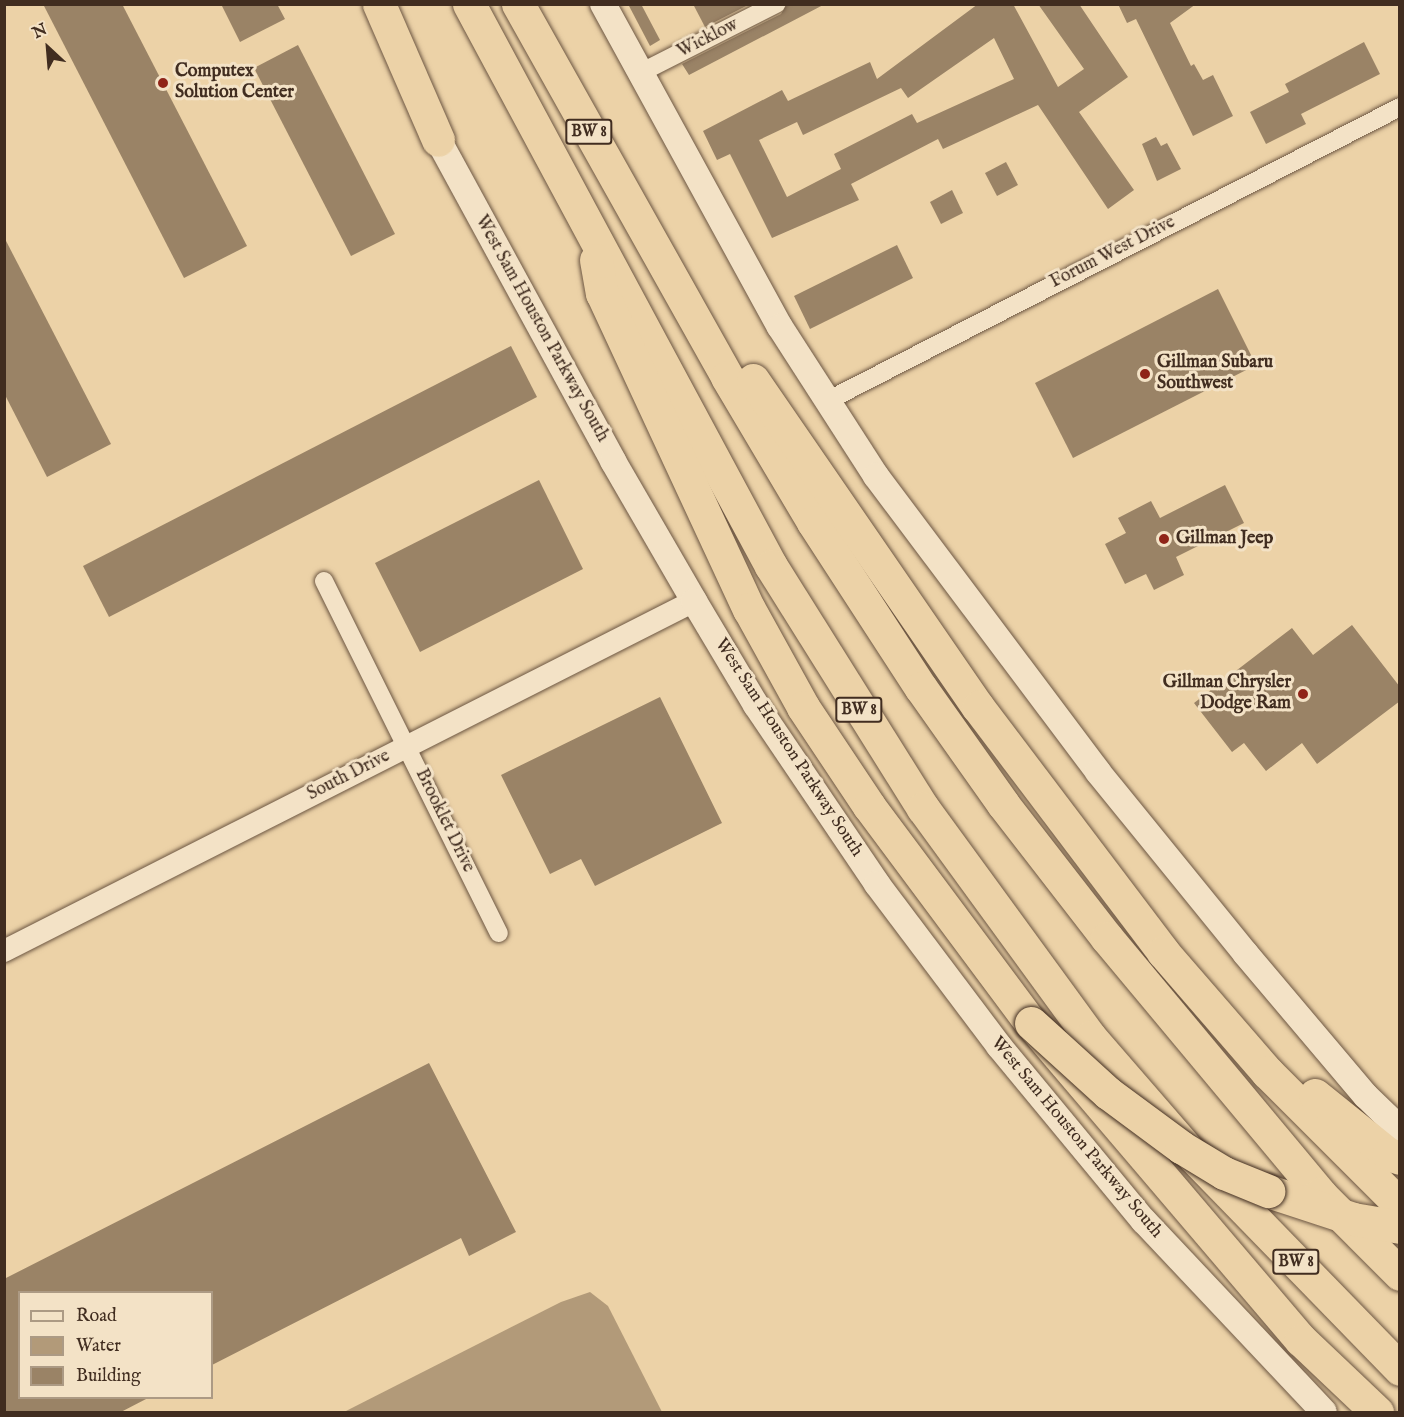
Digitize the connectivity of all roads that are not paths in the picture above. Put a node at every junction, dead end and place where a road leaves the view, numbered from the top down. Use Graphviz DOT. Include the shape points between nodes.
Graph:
graph roads {
  1 [pos="364,4"];
  2 [pos="380,4"];
  3 [pos="470,4"];
  4 [pos="518,4"];
  5 [pos="603,4"];
  6 [pos="776,4"];
  7 [pos="640,73"];
  8 [pos="1400,107"];
  9 [pos="438,140"];
  10 [pos="590,223"];
  11 [pos="684,302"];
  12 [pos="827,401"];
  13 [pos="324,581"];
  14 [pos="694,602"];
  15 [pos="407,747"];
  16 [pos="499,933"];
  17 [pos="4,951"];
  18 [pos="1031,1023"];
  19 [pos="1231,1033"];
  20 [pos="1342,1066"];
  21 [pos="1400,1110"];
  22 [pos="1400,1129"];
  23 [pos="1400,1158"];
  24 [pos="1400,1204"];
  25 [pos="1400,1227"];
  26 [pos="1400,1274"];
  27 [pos="1400,1369"];
  28 [pos="1324,1413"];
  29 [pos="1377,1413"];
  1 -- 9 [label="main road, West Sam Houston Parkway South"];
  2 -- 9 [label="highway"];
  3 -- 10 [label="highway, BW 8"];
  4 -- 11 [label="highway, BW 8"];
  5 -- 7 [label="main road"];
  6 -- 7 [label="street, Wicklow"];
  7 -- 12 [label="main road" via="780,327"];
  8 -- 12 [label="street, Forum West Drive"];
  9 -- 14 [label="main road, West Sam Houston Parkway South"];
  10 -- 18 [label="highway" via="602,294 719,548 803,707 882,825"];
  10 -- 27 [label="highway, BW 8" via="692,422 832,669 923,808 1090,1036 1193,1156"];
  11 -- 19 [label="highway" via="716,320 845,519 965,689 1125,903"];
  11 -- 26 [label="highway, BW 8" via="813,522 921,688 1072,894 1248,1111 1320,1194"];
  12 -- 20 [label="main road" via="876,476 1098,772"];
  13 -- 15 [label="street, Brooklet Drive"];
  14 -- 15 [label="street, South Drive"];
  14 -- 28 [label="main road, West Sam Houston Parkway South" via="756,705 877,884 999,1046 1144,1221"];
  15 -- 16 [label="street, Brooklet Drive"];
  15 -- 17 [label="street, South Drive"];
  18 -- 25 [label="highway, bridge" via="1122,1105 1224,1173 1353,1219"];
  18 -- 29 [label="highway, bridge" via="1301,1340"];
  19 -- 23 [label="highway" via="1268,1053 1336,1114"];
  19 -- 24 [label="highway"];
  20 -- 21 [label="main road"];
  20 -- 22 [label="main road"];
}
